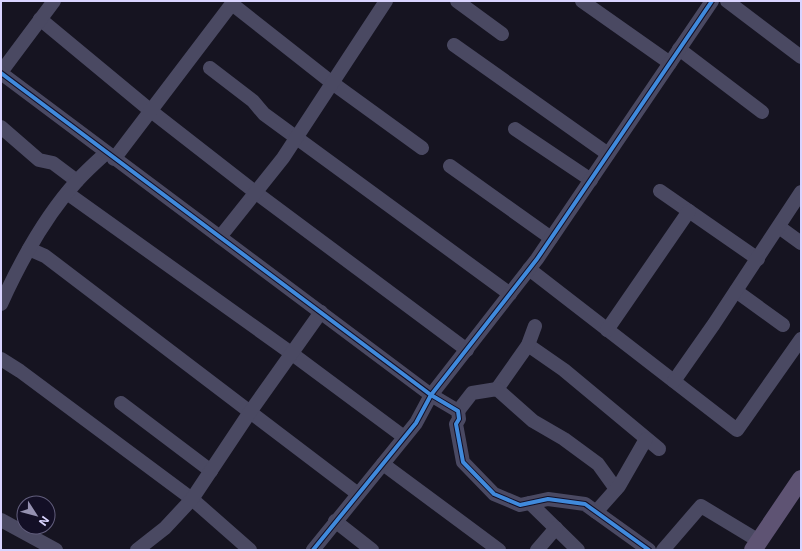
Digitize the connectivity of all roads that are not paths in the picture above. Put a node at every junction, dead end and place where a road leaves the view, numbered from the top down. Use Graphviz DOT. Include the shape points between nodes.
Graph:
graph roads {
  1 [pos="54,1"];
  2 [pos="386,1"];
  3 [pos="457,1"];
  4 [pos="582,1"];
  5 [pos="727,1"];
  6 [pos="233,2"];
  7 [pos="707,3"];
  8 [pos="40,19"];
  9 [pos="502,34"];
  10 [pos="454,45"];
  11 [pos="679,49"];
  12 [pos="801,57"];
  13 [pos="670,63"];
  14 [pos="210,68"];
  15 [pos="1,72"];
  16 [pos="331,82"];
  17 [pos="151,111"];
  18 [pos="762,112"];
  19 [pos="1,127"];
  20 [pos="515,129"];
  21 [pos="296,137"];
  22 [pos="422,148"];
  23 [pos="608,154"];
  24 [pos="110,156"];
  25 [pos="450,166"];
  26 [pos="591,180"];
  27 [pos="77,181"];
  28 [pos="660,191"];
  29 [pos="255,192"];
  30 [pos="801,192"];
  31 [pos="67,193"];
  32 [pos="689,211"];
  33 [pos="779,227"];
  34 [pos="220,237"];
  35 [pos="551,238"];
  36 [pos="801,243"];
  37 [pos="28,249"];
  38 [pos="758,259"];
  39 [pos="529,269"];
  40 [pos="736,291"];
  41 [pos="510,294"];
  42 [pos="1,304"];
  43 [pos="321,312"];
  44 [pos="535,326"];
  45 [pos="782,326"];
  46 [pos="607,330"];
  47 [pos="801,339"];
  48 [pos="528,345"];
  49 [pos="467,350"];
  50 [pos="291,353"];
  51 [pos="1,359"];
  52 [pos="674,381"];
  53 [pos="497,389"];
  54 [pos="432,395"];
  55 [pos="121,403"];
  56 [pos="458,411"];
  57 [pos="250,412"];
  58 [pos="404,437"];
  59 [pos="646,439"];
  60 [pos="659,449"];
  61 [pos="383,464"];
  62 [pos="211,471"];
  63 [pos="801,479"];
  64 [pos="616,489"];
  65 [pos="358,494"];
  66 [pos="192,500"];
  67 [pos="530,503"];
  68 [pos="596,512"];
  69 [pos="1,520"];
  70 [pos="334,521"];
  71 [pos="556,528"];
  72 [pos="756,547"];
  73 [pos="56,550"];
  74 [pos="137,550"];
  75 [pos="250,550"];
  76 [pos="313,550"];
  77 [pos="372,550"];
  78 [pos="499,550"];
  79 [pos="537,550"];
  80 [pos="578,550"];
  81 [pos="648,550"];
  82 [pos="663,550"];
  1 -- 8 [label="street"];
  2 -- 16 [label="street"];
  3 -- 9 [label="street"];
  4 -- 13 [label="street"];
  5 -- 12 [label="street"];
  6 -- 16 [label="street"];
  6 -- 17 [label="street"];
  7 -- 11 [label="street"];
  8 -- 15 [label="street"];
  8 -- 17 [label="street"];
  10 -- 23 [label="street"];
  11 -- 13 [label="street"];
  11 -- 18 [label="street"];
  13 -- 23 [label="street"];
  14 -- 21 [label="street" via="253,101 264,114"];
  15 -- 24 [label="street"];
  16 -- 21 [label="street"];
  16 -- 22 [label="street"];
  17 -- 24 [label="street"];
  17 -- 29 [label="street"];
  19 -- 27 [label="street" via="39,160 53,163"];
  20 -- 26 [label="street"];
  21 -- 29 [label="street" via="283,158"];
  21 -- 41 [label="street"];
  23 -- 26 [label="street"];
  24 -- 27 [label="street"];
  24 -- 34 [label="street"];
  25 -- 35 [label="street"];
  26 -- 35 [label="street"];
  27 -- 31 [label="street"];
  28 -- 32 [label="street"];
  29 -- 34 [label="street"];
  29 -- 49 [label="street"];
  30 -- 33 [label="street"];
  31 -- 37 [label="street"];
  31 -- 50 [label="street"];
  32 -- 38 [label="street"];
  32 -- 46 [label="street"];
  33 -- 36 [label="street"];
  33 -- 38 [label="street"];
  34 -- 43 [label="street"];
  35 -- 39 [label="street"];
  37 -- 42 [label="street"];
  37 -- 57 [label="street" via="45,256"];
  38 -- 40 [label="street"];
  39 -- 41 [label="street"];
  39 -- 46 [label="street"];
  40 -- 45 [label="street"];
  40 -- 52 [label="street"];
  41 -- 49 [label="street"];
  43 -- 50 [label="street"];
  43 -- 54 [label="street"];
  44 -- 48 [label="street"];
  46 -- 52 [label="street"];
  47 -- 52 [label="street" via="738,430"];
  48 -- 53 [label="street"];
  48 -- 59 [label="street" via="564,370"];
  49 -- 54 [label="street"];
  50 -- 57 [label="street"];
  50 -- 58 [label="street"];
  51 -- 66 [label="street"];
  53 -- 56 [label="street" via="472,393"];
  53 -- 64 [label="street" via="533,421 598,464"];
  54 -- 56 [label="street"];
  54 -- 58 [label="street"];
  55 -- 62 [label="street"];
  56 -- 67 [label="street" via="459,419 456,424 464,462 494,494 520,505"];
  57 -- 62 [label="street"];
  57 -- 65 [label="street"];
  58 -- 61 [label="street"];
  59 -- 60 [label="street"];
  59 -- 64 [label="street"];
  61 -- 65 [label="street"];
  61 -- 78 [label="street"];
  62 -- 66 [label="street"];
  63 -- 72 [label="main road"];
  64 -- 68 [label="street"];
  65 -- 70 [label="street"];
  66 -- 74 [label="street"];
  66 -- 75 [label="street"];
  67 -- 68 [label="street" via="548,499 585,504"];
  67 -- 71 [label="street"];
  68 -- 81 [label="street"];
  69 -- 73 [label="street"];
  70 -- 76 [label="street"];
  70 -- 77 [label="street"];
  71 -- 79 [label="street"];
  71 -- 80 [label="street"];
  72 -- 82 [label="street" via="701,506"];
}
